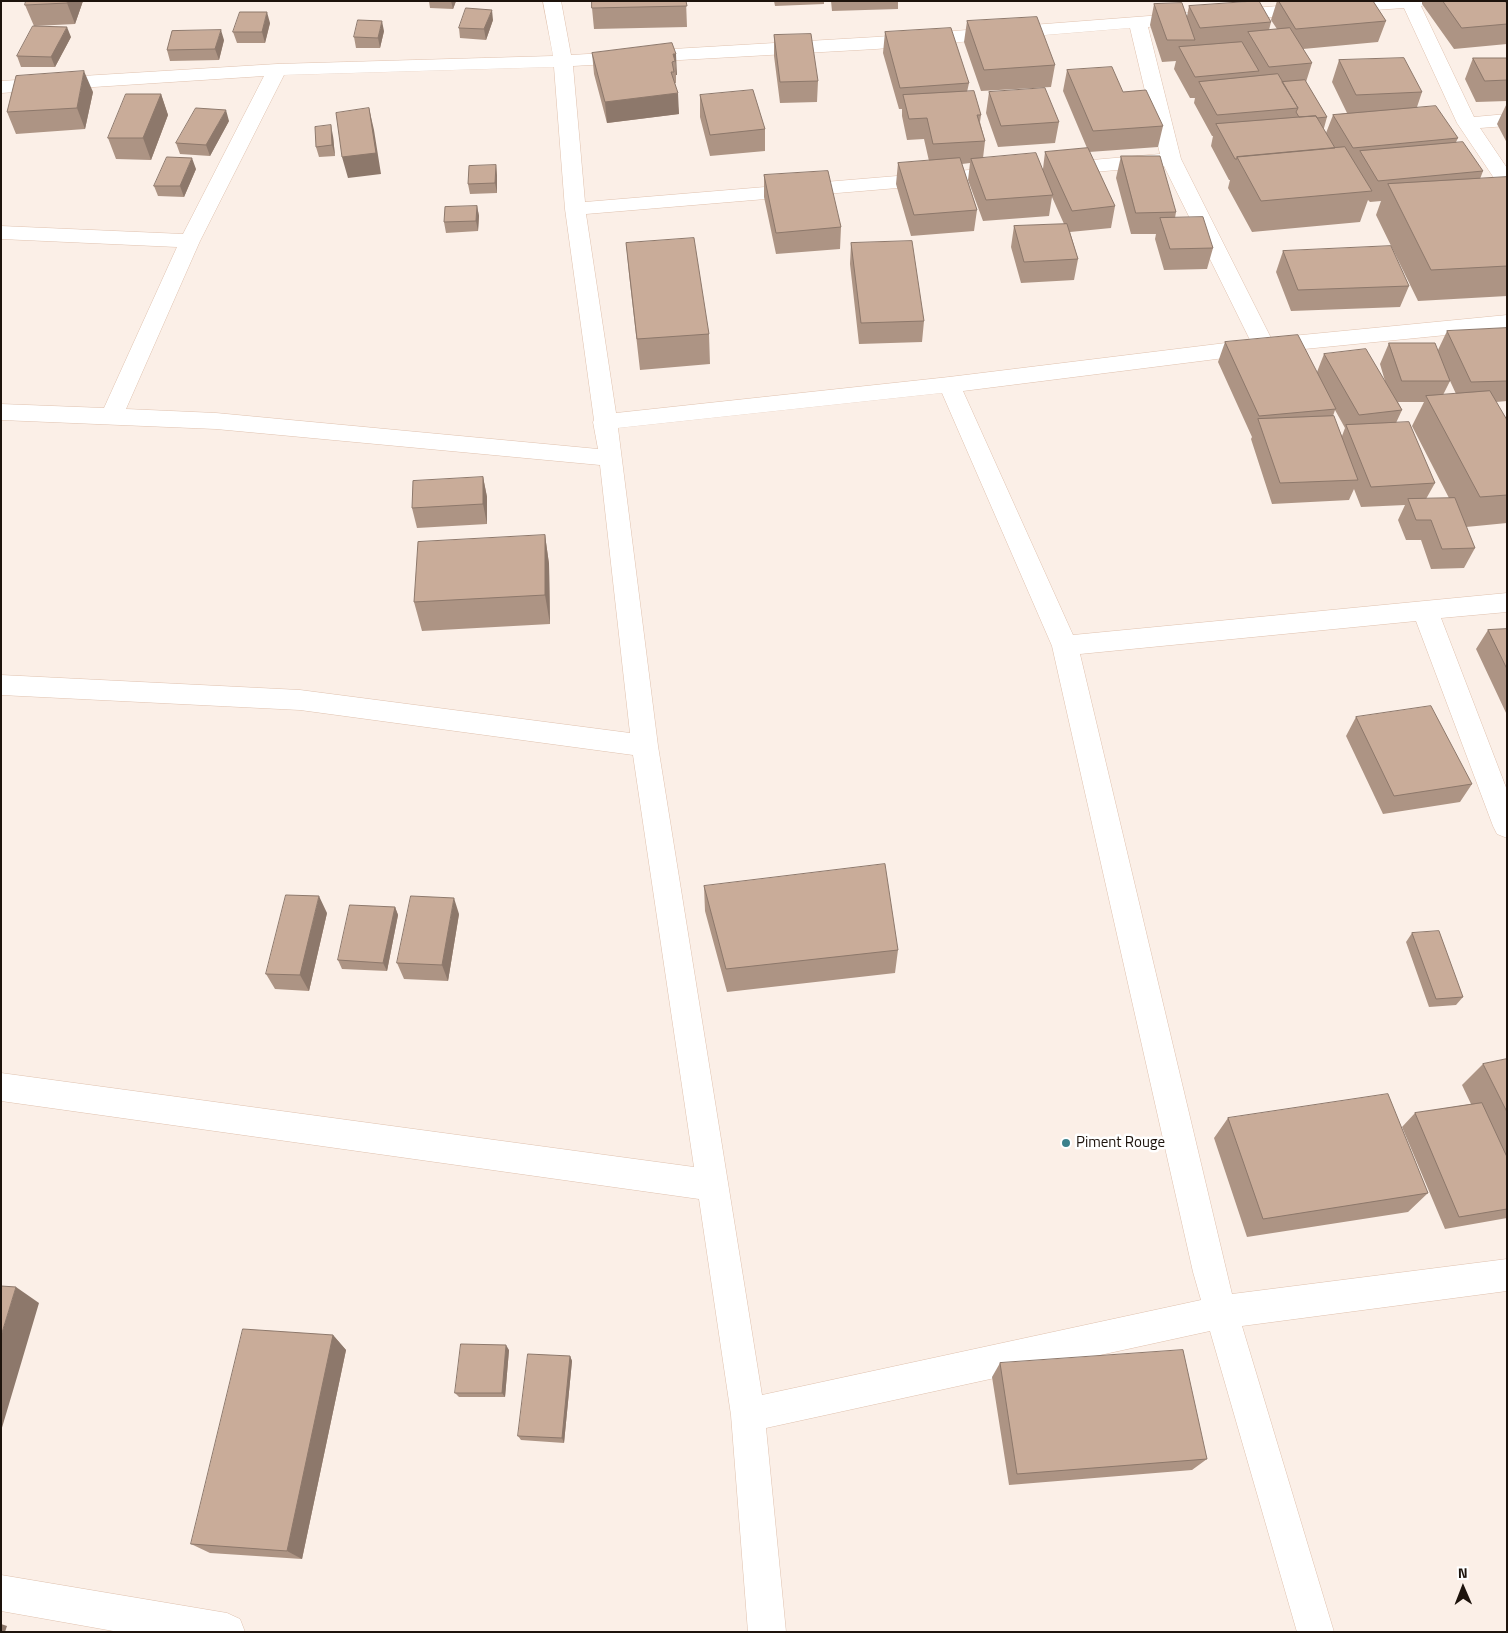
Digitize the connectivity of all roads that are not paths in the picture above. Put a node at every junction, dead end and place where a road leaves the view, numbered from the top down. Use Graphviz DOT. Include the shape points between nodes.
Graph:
graph roads {
  1 [pos="552,1"];
  2 [pos="1415,2"];
  3 [pos="1137,22"];
  4 [pos="563,61"];
  5 [pos="277,70"];
  6 [pos="1,87"];
  7 [pos="1507,120"];
  8 [pos="1467,123"];
  9 [pos="1171,159"];
  10 [pos="1507,183"];
  11 [pos="575,209"];
  12 [pos="1,232"];
  13 [pos="190,241"];
  14 [pos="1507,322"];
  15 [pos="1264,346"];
  16 [pos="949,385"];
  17 [pos="1,412"];
  18 [pos="111,416"];
  19 [pos="604,422"];
  20 [pos="611,458"];
  21 [pos="1507,602"];
  22 [pos="1425,610"];
  23 [pos="1065,646"];
  24 [pos="1,685"];
  25 [pos="645,746"];
  26 [pos="1507,826"];
  27 [pos="1,1087"];
  28 [pos="711,1185"];
  29 [pos="1507,1275"];
  30 [pos="1222,1312"];
  31 [pos="748,1415"];
  32 [pos="1,1593"];
  33 [pos="227,1632"];
  34 [pos="767,1632"];
  35 [pos="1316,1632"];
  1 -- 4 [label="street"];
  2 -- 3 [label="street"];
  2 -- 8 [label="street"];
  3 -- 4 [label="street" via="876,43"];
  3 -- 9 [label="street"];
  4 -- 5 [label="street"];
  4 -- 11 [label="street"];
  5 -- 6 [label="street"];
  5 -- 13 [label="street"];
  7 -- 8 [label="street"];
  8 -- 10 [label="street"];
  9 -- 11 [label="street"];
  9 -- 15 [label="street"];
  11 -- 19 [label="street"];
  12 -- 13 [label="street"];
  13 -- 18 [label="street"];
  14 -- 15 [label="street"];
  15 -- 16 [label="street"];
  16 -- 19 [label="street"];
  16 -- 23 [label="street"];
  17 -- 18 [label="street"];
  18 -- 20 [label="street" via="216,421"];
  19 -- 20 [label="street"];
  20 -- 25 [label="street"];
  21 -- 22 [label="street"];
  22 -- 23 [label="street"];
  22 -- 26 [label="street"];
  23 -- 30 [label="street" via="1209,1272"];
  24 -- 25 [label="street" via="300,700"];
  25 -- 28 [label="street"];
  27 -- 28 [label="street"];
  28 -- 31 [label="street"];
  29 -- 30 [label="street"];
  30 -- 31 [label="street"];
  30 -- 35 [label="street"];
  31 -- 34 [label="street"];
  32 -- 33 [label="street"];
}
